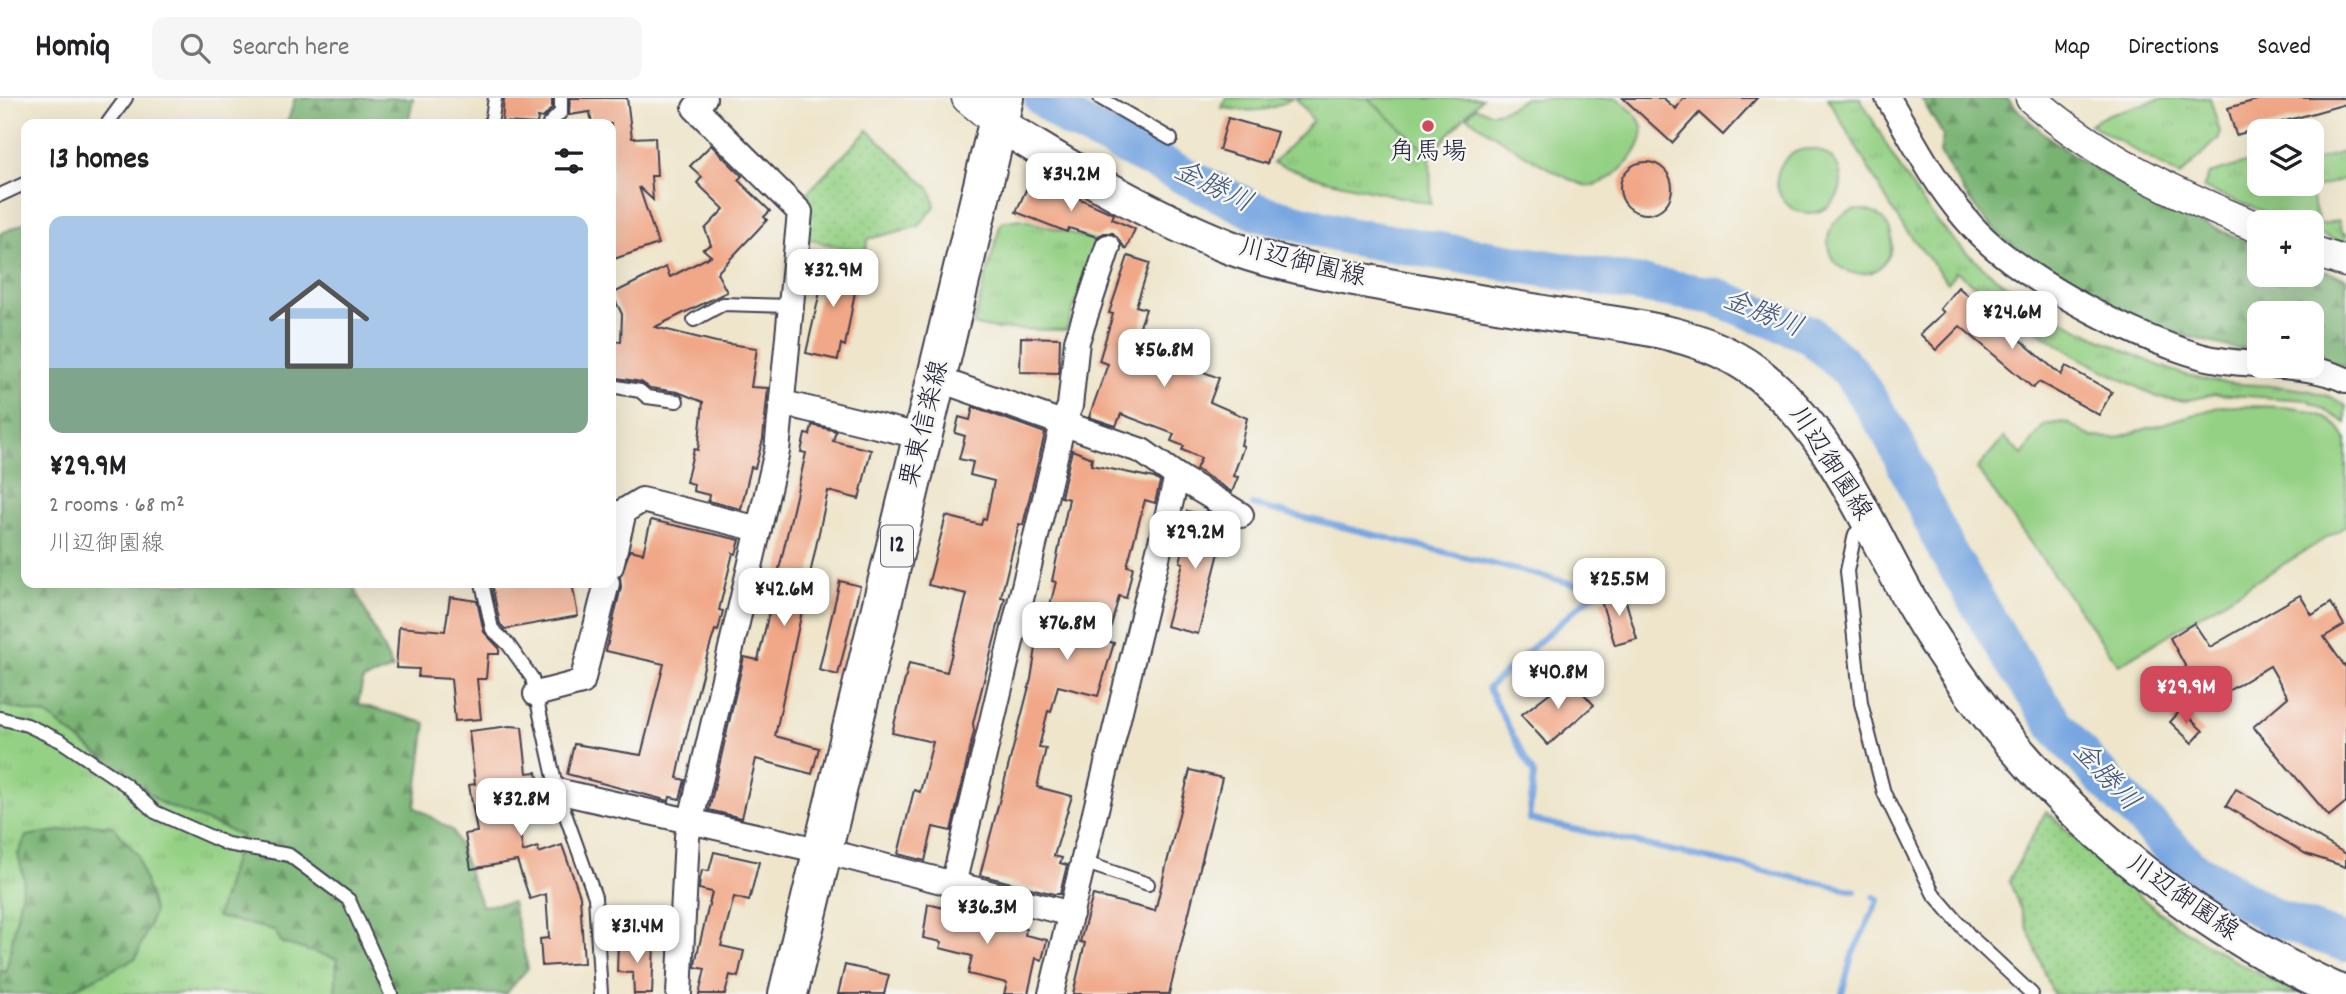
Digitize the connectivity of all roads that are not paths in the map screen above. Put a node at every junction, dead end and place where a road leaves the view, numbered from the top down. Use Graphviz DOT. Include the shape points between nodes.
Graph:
graph roads {
  1 [pos="126,98"];
  2 [pos="495,98"];
  3 [pos="561,98"];
  4 [pos="704,98"];
  5 [pos="967,98"];
  6 [pos="1100,98"];
  7 [pos="1888,98"];
  8 [pos="2031,98"];
  9 [pos="1001,111"];
  10 [pos="111,119"];
  11 [pos="492,119"];
  12 [pos="554,119"];
  13 [pos="1171,139"];
  14 [pos="21,185"];
  15 [pos="0,195"];
  16 [pos="2247,223"];
  17 [pos="1108,247"];
  18 [pos="2324,255"];
  19 [pos="2346,262"];
  20 [pos="791,306"];
  21 [pos="694,320"];
  22 [pos="937,379"];
  23 [pos="2346,380"];
  24 [pos="616,387"];
  25 [pos="677,401"];
  26 [pos="783,402"];
  27 [pos="1063,423"];
  28 [pos="923,437"];
  29 [pos="1177,476"];
  30 [pos="1241,515"];
  31 [pos="1867,523"];
  32 [pos="758,529"];
  33 [pos="616,545"];
  34 [pos="483,588"];
  35 [pos="606,588"];
  36 [pos="536,694"];
  37 [pos="0,718"];
  38 [pos="557,790"];
  39 [pos="691,820"];
  40 [pos="822,852"];
  41 [pos="1083,862"];
  42 [pos="1148,884"];
  43 [pos="953,885"];
  44 [pos="1071,914"];
  45 [pos="391,994"];
  46 [pos="601,994"];
  47 [pos="679,994"];
  48 [pos="788,994"];
  49 [pos="1051,994"];
  50 [pos="2032,994"];
  51 [pos="2345,994"];
  1 -- 10 [label="lane"];
  2 -- 11 [label="lane"];
  3 -- 12 [label="lane" via="561,112"];
  4 -- 20 [label="street" via="695,108 800,212"];
  5 -- 9 [label="street"];
  6 -- 13 [label="lane"];
  7 -- 23 [label="street" via="1966,220 2042,283 2165,344 2202,356 2316,370"];
  8 -- 16 [label="street" via="2067,129 2126,167"];
  9 -- 22 [label="main road, 栗東信楽線 / 12"];
  9 -- 31 [label="main road, 川辺御園線" via="1153,213 1234,249 1327,272 1637,326 1703,344 1750,368 1790,402 1836,465"];
  14 -- 15 [label="lane"];
  17 -- 27 [label="street" via="1077,341 1070,406"];
  18 -- 19 [label="street"];
  20 -- 21 [label="lane" via="723,304"];
  20 -- 26 [label="street"];
  22 -- 27 [label="street"];
  22 -- 28 [label="main road, 栗東信楽線 / 12"];
  24 -- 25 [label="lane"];
  26 -- 28 [label="street"];
  26 -- 32 [label="street" via="777,451"];
  27 -- 29 [label="street" via="1142,452"];
  27 -- 43 [label="street"];
  28 -- 40 [label="main road, 栗東信楽線 / 12"];
  29 -- 30 [label="street"];
  29 -- 41 [label="street"];
  31 -- 50 [label="lane" via="1855,534 1847,572 1861,704 1884,793 1933,893 1970,936"];
  31 -- 51 [label="main road, 川辺御園線" via="1916,610 1976,697 2024,759 2117,853 2228,934"];
  32 -- 33 [label="street" via="642,500 624,511"];
  32 -- 39 [label="street"];
  34 -- 36 [label="lane" via="492,629 532,678"];
  35 -- 36 [label="street" via="582,682"];
  36 -- 38 [label="lane"];
  37 -- 45 [label="lane" via="61,741 117,778 155,811 226,844 289,855 349,900"];
  38 -- 39 [label="street"];
  38 -- 46 [label="lane" via="595,897"];
  39 -- 40 [label="street"];
  39 -- 47 [label="street"];
  40 -- 43 [label="street"];
  40 -- 48 [label="main road, 栗東信楽線 / 12"];
  41 -- 42 [label="lane"];
  41 -- 44 [label="street"];
  43 -- 44 [label="street"];
  44 -- 49 [label="street"];
}
